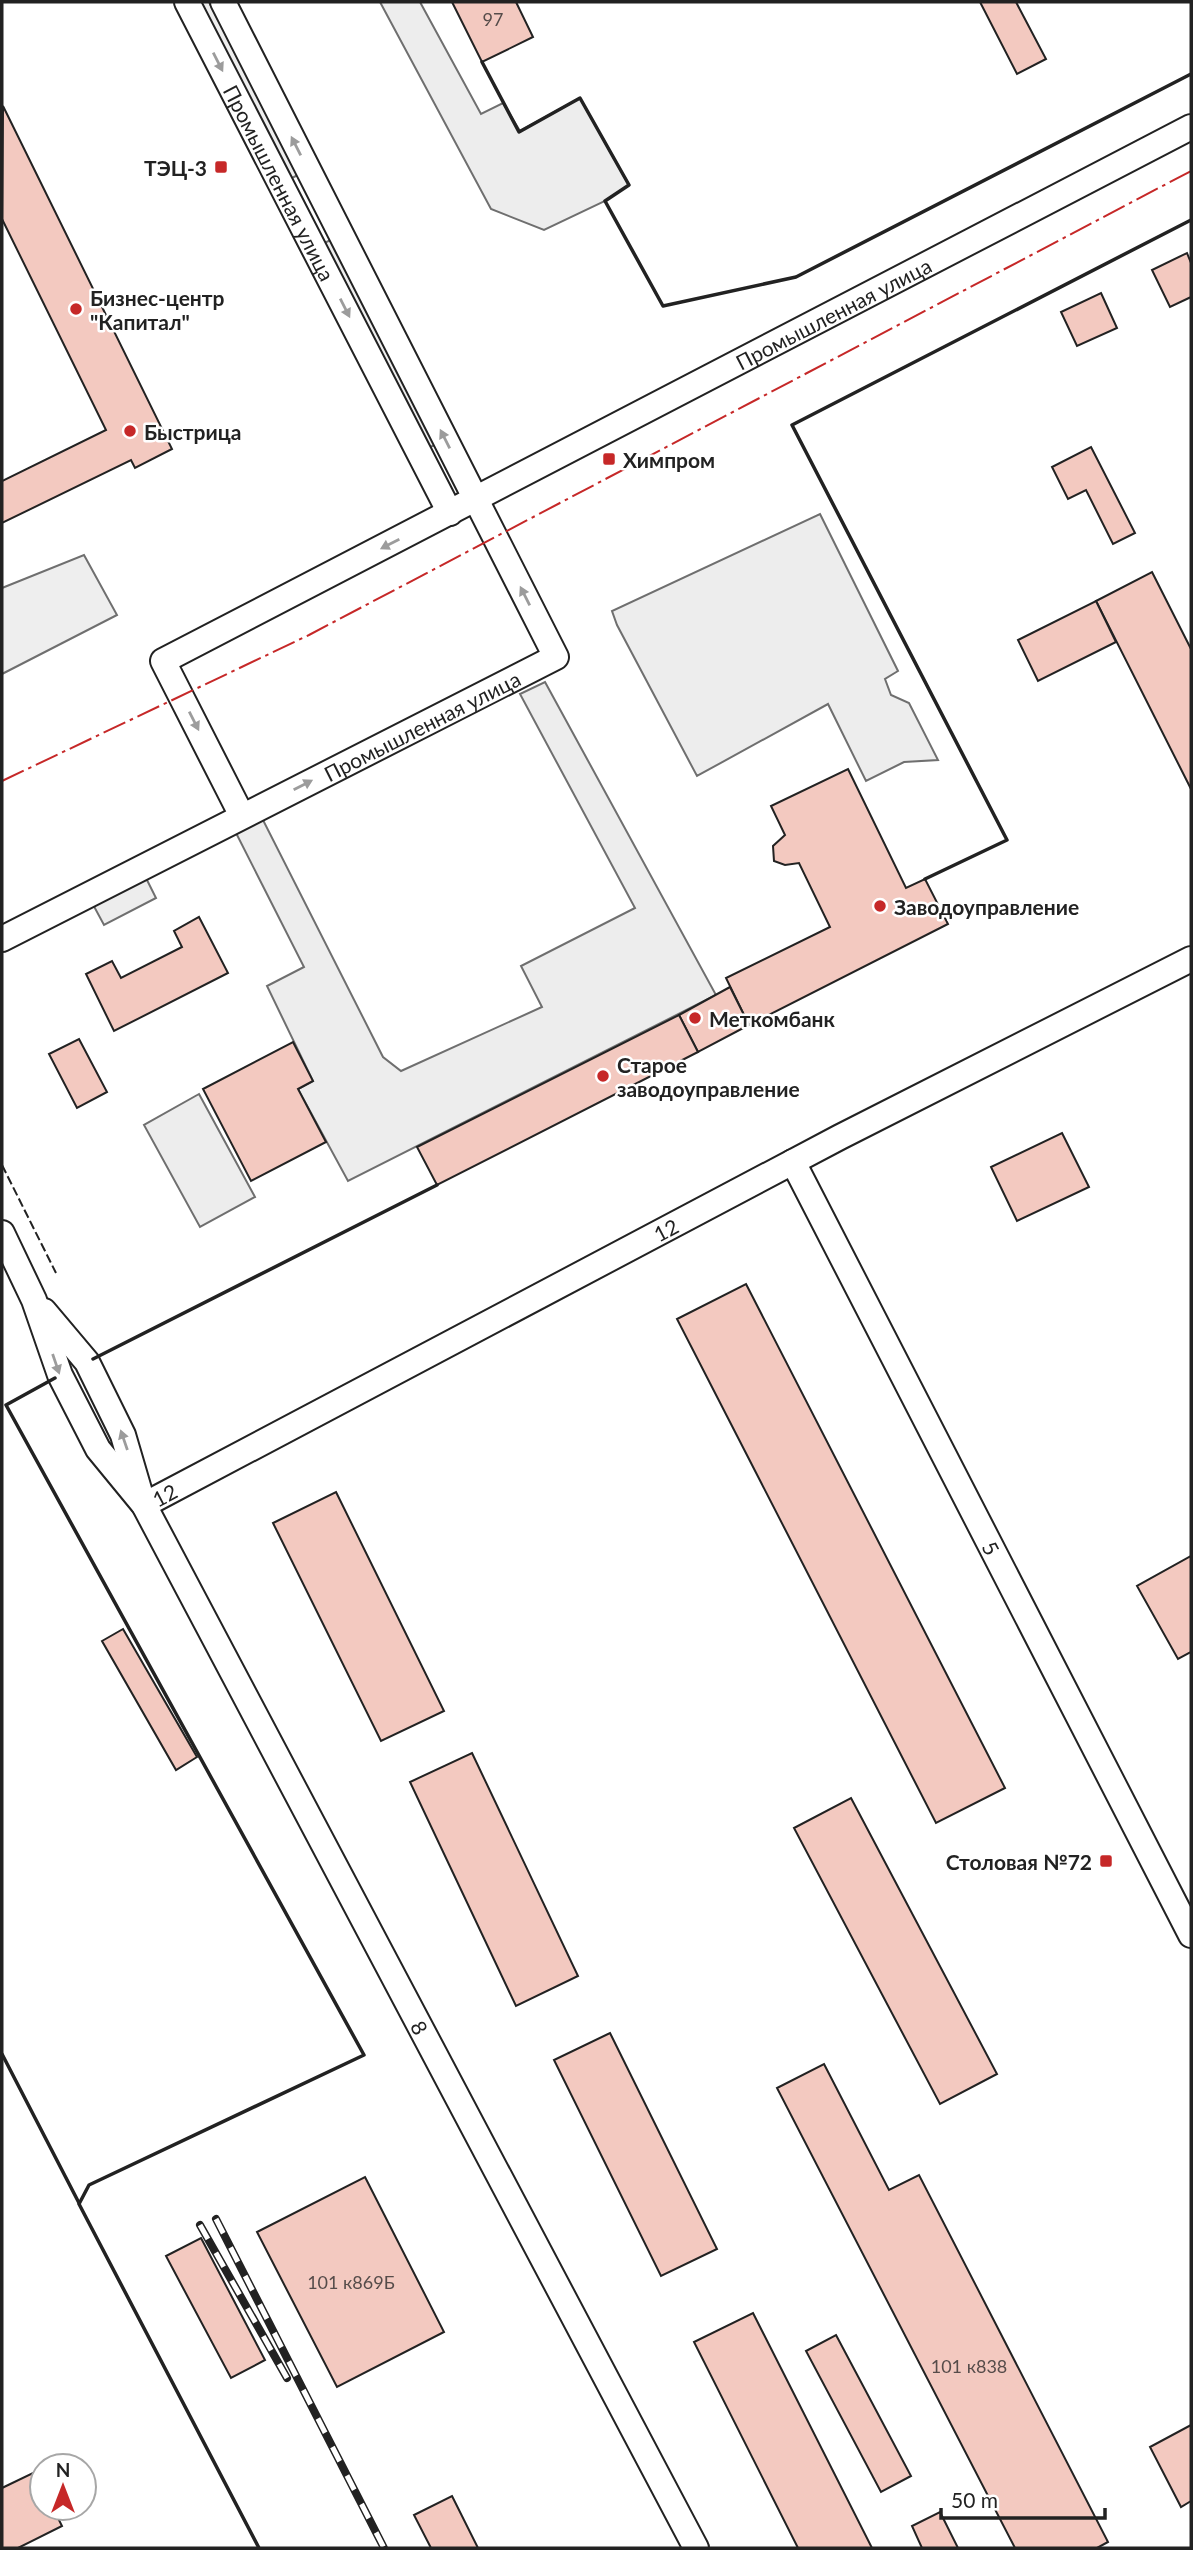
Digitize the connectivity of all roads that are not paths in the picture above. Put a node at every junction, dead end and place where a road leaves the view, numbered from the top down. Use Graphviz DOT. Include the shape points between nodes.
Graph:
graph roads {
  1 [pos="187,2"];
  2 [pos="223,2"];
  3 [pos="1191,127"];
  4 [pos="327,207"];
  5 [pos="300,220"];
  6 [pos="476,499"];
  7 [pos="450,513"];
  8 [pos="242,816"];
  9 [pos="2,939"];
  10 [pos="1191,958"];
  11 [pos="793,1162"];
  12 [pos="2,1233"];
  13 [pos="144,1505"];
  14 [pos="1191,1935"];
  15 [pos="696,2548"];
  1 -- 5 [label="street, Промышленная улица, one-way"];
  4 -- 2 [label="street, Промышленная улица, one-way"];
  3 -- 6 [label="street, Промышленная улица"];
  4 -- 5 [label="street"];
  6 -- 4 [label="street, Промышленная улица, one-way"];
  5 -- 7 [label="street, Промышленная улица, one-way"];
  6 -- 7 [label="street, Промышленная улица"];
  8 -- 6 [label="street, Промышленная улица, one-way" via="556,657"];
  7 -- 8 [label="street, Промышленная улица, one-way" via="163,661"];
  8 -- 9 [label="street, Промышленная улица"];
  10 -- 11 [label="street, 12"];
  11 -- 13 [label="street, 12"];
  11 -- 14 [label="street, 5"];
  12 -- 13 [label="street, 8" via="34,1300 60,1375 98,1449"];
  13 -- 15 [label="street, 8"];
}
